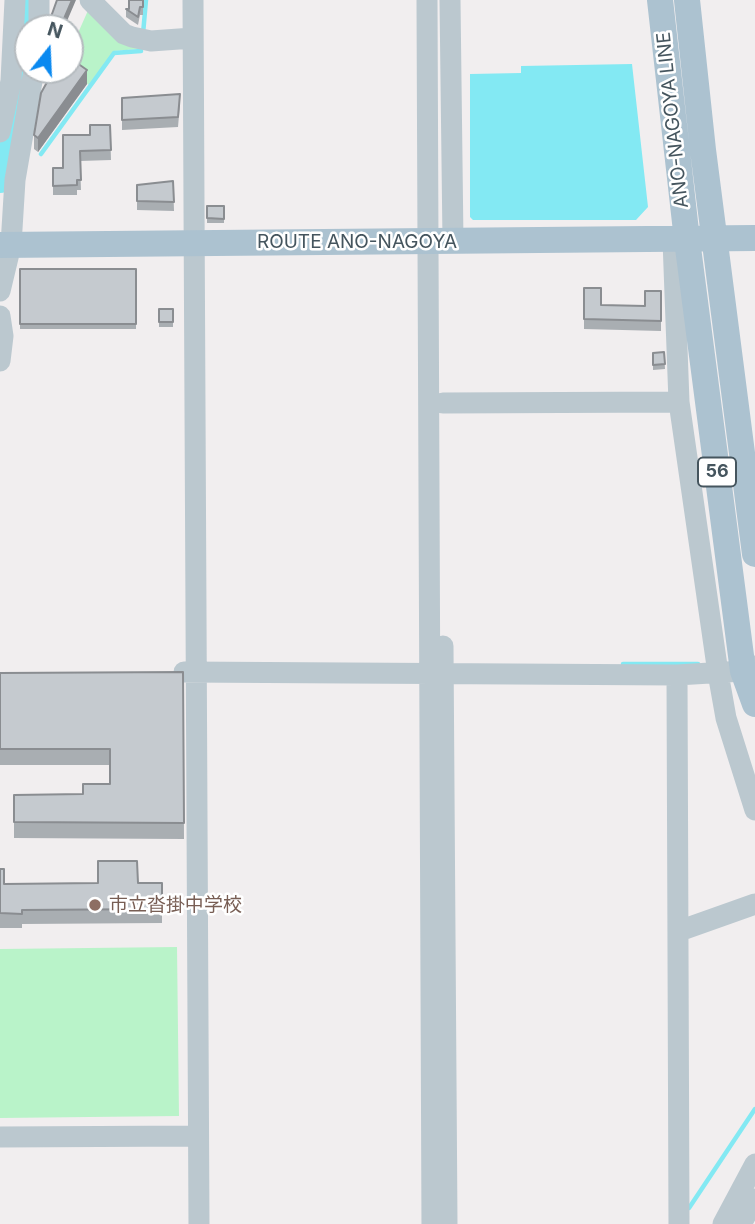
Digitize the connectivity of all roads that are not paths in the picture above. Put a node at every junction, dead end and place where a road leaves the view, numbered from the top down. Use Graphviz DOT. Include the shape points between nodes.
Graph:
graph roads {
  1 [pos="15,0"];
  2 [pos="90,0"];
  3 [pos="193,0"];
  4 [pos="427,0"];
  5 [pos="450,0"];
  6 [pos="660,0"];
  7 [pos="687,0"];
  8 [pos="7,38"];
  9 [pos="192,38"];
  10 [pos="32,84"];
  11 [pos="0,132"];
  12 [pos="755,238"];
  13 [pos="714,239"];
  14 [pos="680,240"];
  15 [pos="193,242"];
  16 [pos="441,242"];
  17 [pos="4,250"];
  18 [pos="0,291"];
  19 [pos="0,316"];
  20 [pos="0,361"];
  21 [pos="680,402"];
  22 [pos="443,403"];
  23 [pos="755,554"];
  24 [pos="739,670"];
  25 [pos="197,672"];
  26 [pos="158,673"];
  27 [pos="437,673"];
  28 [pos="677,675"];
  29 [pos="755,704"];
  30 [pos="755,810"];
  31 [pos="755,904"];
  32 [pos="679,931"];
  33 [pos="198,1136"];
  34 [pos="0,1137"];
  35 [pos="755,1164"];
  36 [pos="755,1199"];
  37 [pos="199,1224"];
  38 [pos="432,1224"];
  39 [pos="447,1224"];
  40 [pos="679,1224"];
  41 [pos="723,1224"];
  42 [pos="741,1224"];
  1 -- 8 [label="street"];
  2 -- 9 [label="street" via="132,37 151,41"];
  3 -- 9 [label="street"];
  4 -- 16 [label="street"];
  5 -- 16 [label="street"];
  6 -- 14 [label="main road, ANO-NAGOYA LINE"];
  7 -- 13 [label="main road, ANO-NAGOYA LINE"];
  8 -- 11 [label="street" via="11,81"];
  9 -- 15 [label="street"];
  10 -- 17 [label="street"];
  12 -- 13 [label="main road, ROUTE ANO-NAGOYA"];
  13 -- 14 [label="main road, ROUTE ANO-NAGOYA"];
  13 -- 23 [label="main road, 56"];
  14 -- 16 [label="main road, ROUTE ANO-NAGOYA"];
  14 -- 21 [label="street"];
  14 -- 24 [label="main road, 56"];
  15 -- 16 [label="main road, ROUTE ANO-NAGOYA"];
  15 -- 17 [label="main road, ROUTE ANO-NAGOYA"];
  15 -- 25 [label="street"];
  16 -- 22 [label="street"];
  16 -- 27 [label="street"];
  17 -- 18 [label="street"];
  19 -- 20 [label="street"];
  21 -- 22 [label="street"];
  21 -- 24 [label="street"];
  22 -- 27 [label="street"];
  24 -- 28 [label="street"];
  24 -- 29 [label="main road, 56"];
  24 -- 30 [label="street" via="726,718"];
  25 -- 26 [label="street"];
  25 -- 27 [label="street"];
  25 -- 33 [label="street"];
  27 -- 28 [label="street"];
  27 -- 38 [label="street"];
  27 -- 39 [label="street"];
  28 -- 32 [label="street"];
  31 -- 32 [label="street"];
  32 -- 40 [label="street"];
  33 -- 34 [label="street"];
  33 -- 37 [label="street"];
  35 -- 41 [label="street"];
  36 -- 42 [label="street"];
}
